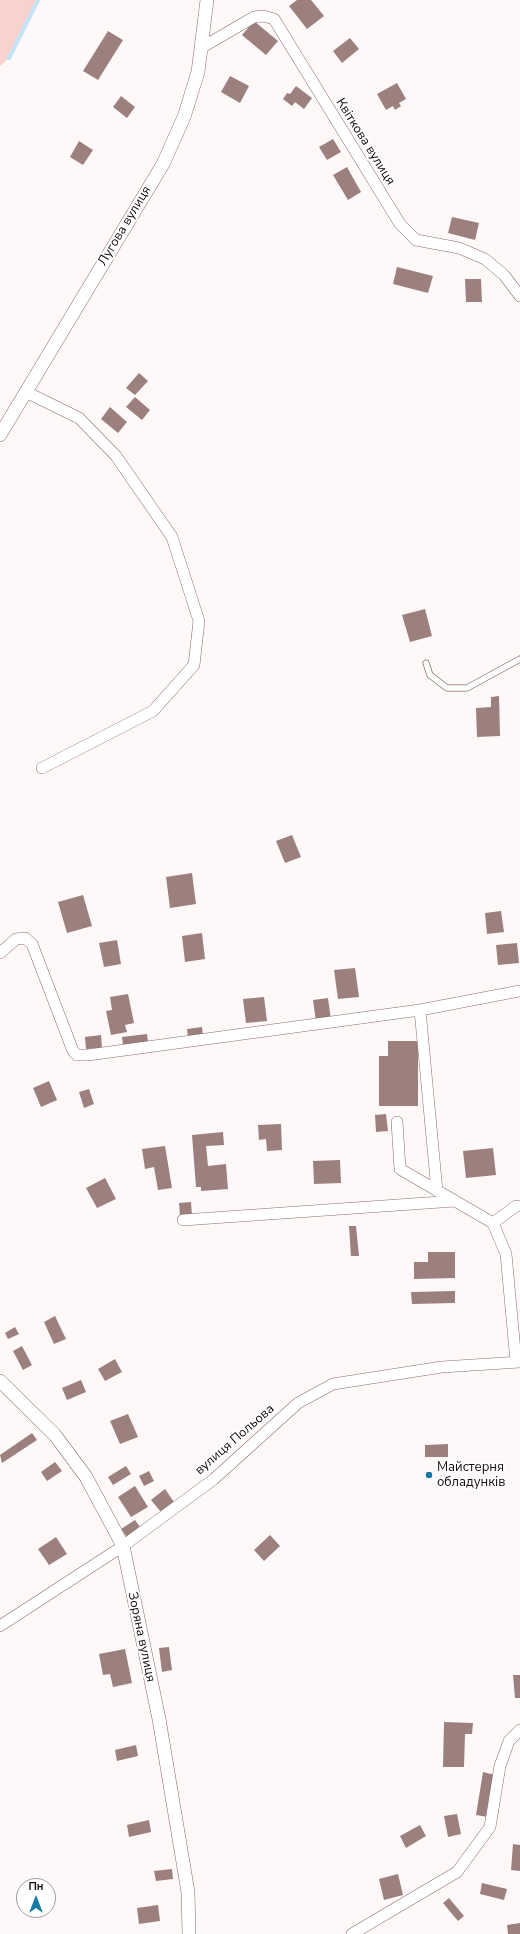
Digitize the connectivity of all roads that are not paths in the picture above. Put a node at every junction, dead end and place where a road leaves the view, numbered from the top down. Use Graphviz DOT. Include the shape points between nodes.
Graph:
graph roads {
  1 [pos="207,0"];
  2 [pos="201,48"];
  3 [pos="520,296"];
  4 [pos="26,392"];
  5 [pos="0,435"];
  6 [pos="520,659"];
  7 [pos="426,663"];
  8 [pos="42,768"];
  9 [pos="0,953"];
  10 [pos="520,991"];
  11 [pos="420,1010"];
  12 [pos="397,1122"];
  13 [pos="437,1191"];
  14 [pos="455,1201"];
  15 [pos="520,1206"];
  16 [pos="183,1220"];
  17 [pos="493,1223"];
  18 [pos="518,1362"];
  19 [pos="0,1380"];
  20 [pos="123,1546"];
  21 [pos="0,1626"];
  22 [pos="520,1730"];
  23 [pos="189,1934"];
  24 [pos="352,1934"];
  1 -- 2 [label="street, Лугова вулиця"];
  2 -- 3 [label="street, Квіткова вулиця" via="254,17 274,19 400,224 416,240 459,248 485,259 504,275"];
  2 -- 4 [label="street, Лугова вулиця" via="198,72 184,117 163,164"];
  4 -- 5 [label="street, Лугова вулиця"];
  4 -- 8 [label="street" via="79,418 116,456 172,538 199,621 194,666 153,711"];
  6 -- 7 [label="lane" via="467,688 447,688 430,675"];
  9 -- 11 [label="street" via="16,939 25,938 32,944 73,1051 77,1055"];
  10 -- 11 [label="street"];
  11 -- 13 [label="street"];
  12 -- 13 [label="street" via="400,1169"];
  13 -- 14 [label="street"];
  14 -- 16 [label="street"];
  14 -- 17 [label="street"];
  15 -- 17 [label="street" via="516,1206"];
  17 -- 18 [label="street" via="506,1254"];
  18 -- 20 [label="street, вулиця Польова" via="442,1367 333,1384 298,1403 214,1479"];
  19 -- 20 [label="street, Зоряна вулиця" via="55,1435 86,1477"];
  20 -- 21 [label="street, вулиця Польова"];
  20 -- 23 [label="street, Зоряна вулиця" via="161,1734 188,1892"];
  22 -- 24 [label="street" via="509,1741 500,1766 490,1827 458,1872"];
}
